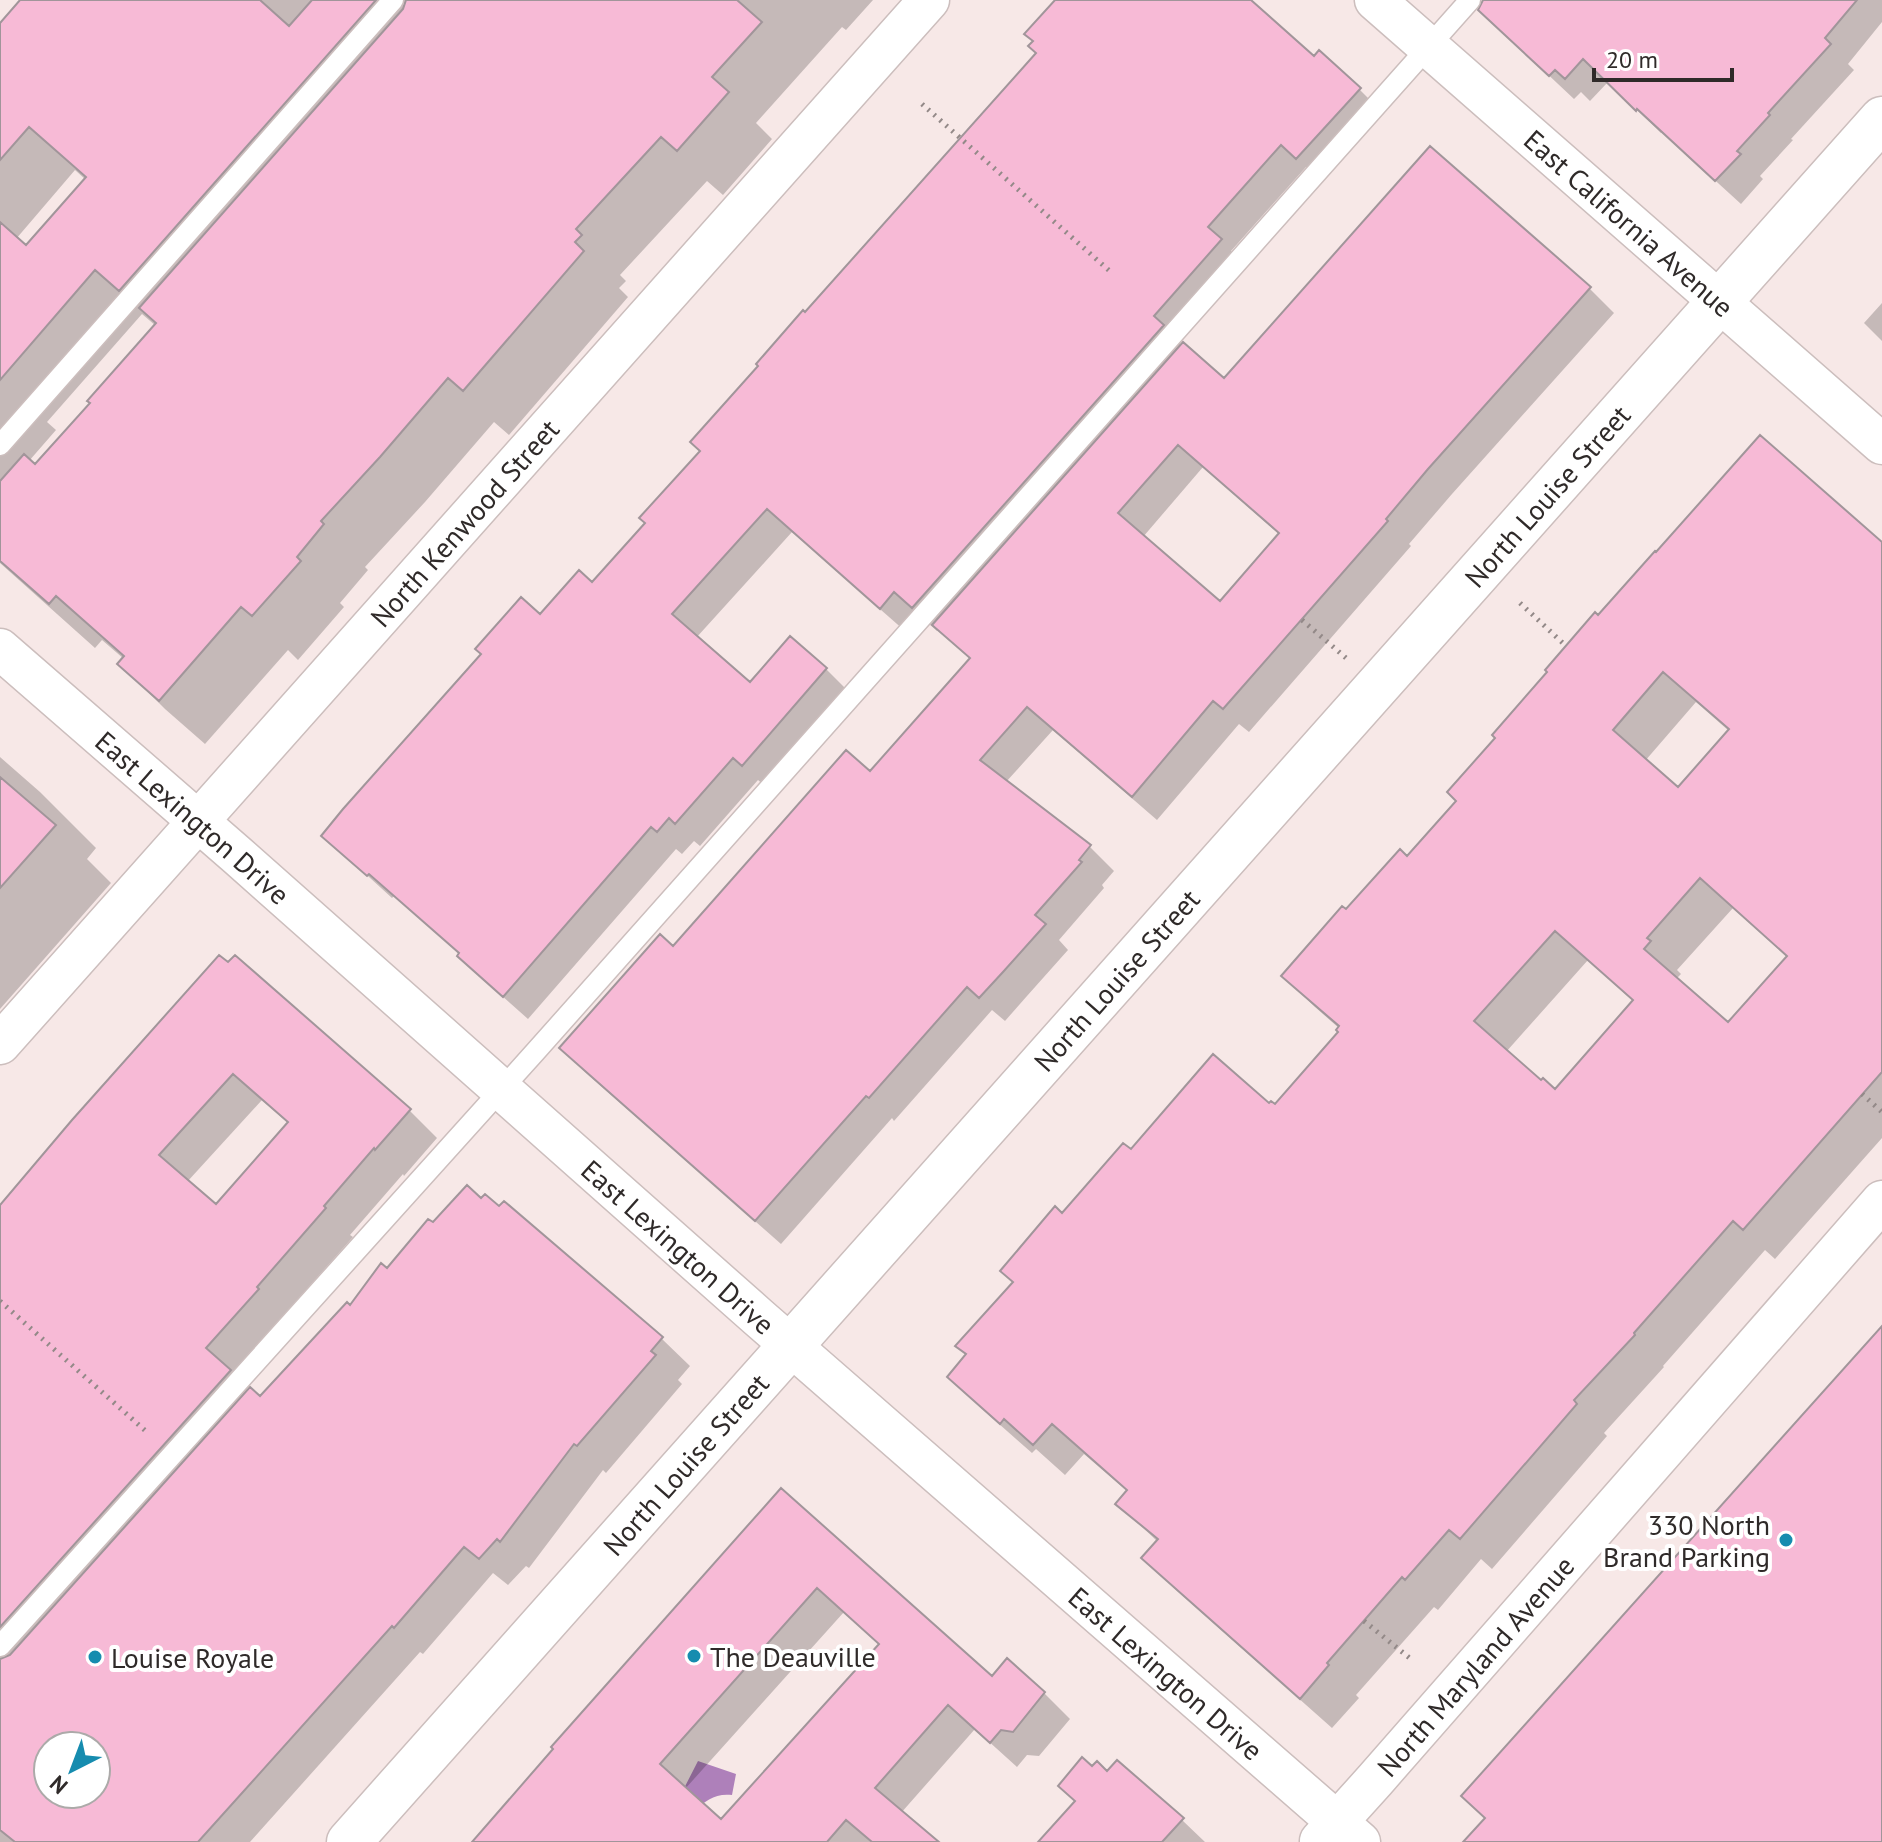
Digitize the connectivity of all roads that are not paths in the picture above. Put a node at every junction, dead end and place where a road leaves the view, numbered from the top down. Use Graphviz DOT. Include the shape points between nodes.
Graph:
graph roads {
  1 [pos="393,0"];
  2 [pos="929,0"];
  3 [pos="1375,0"];
  4 [pos="1470,0"];
  5 [pos="1429,47"];
  6 [pos="1882,119"];
  7 [pos="1719,301"];
  8 [pos="1882,444"];
  9 [pos="0,445"];
  10 [pos="0,649"];
  11 [pos="198,821"];
  12 [pos="0,1044"];
  13 [pos="501,1089"];
  14 [pos="1882,1201"];
  15 [pos="790,1345"];
  16 [pos="0,1646"];
  17 [pos="1338,1835"];
  18 [pos="349,1842"];
  1 -- 9 [label="lane"];
  2 -- 11 [label="street, North Kenwood Street"];
  3 -- 5 [label="street, East California Avenue"];
  4 -- 5 [label="lane"];
  5 -- 7 [label="street, East California Avenue"];
  5 -- 13 [label="lane"];
  6 -- 7 [label="street, North Louise Street"];
  7 -- 8 [label="street, East California Avenue"];
  7 -- 15 [label="street, North Louise Street"];
  10 -- 11 [label="street, East Lexington Drive"];
  11 -- 12 [label="street, North Kenwood Street"];
  11 -- 13 [label="street, East Lexington Drive"];
  13 -- 15 [label="street, East Lexington Drive"];
  13 -- 16 [label="lane"];
  14 -- 17 [label="street, North Maryland Avenue" via="1375,1780"];
  15 -- 17 [label="street, East Lexington Drive"];
  15 -- 18 [label="street, North Louise Street"];
}
